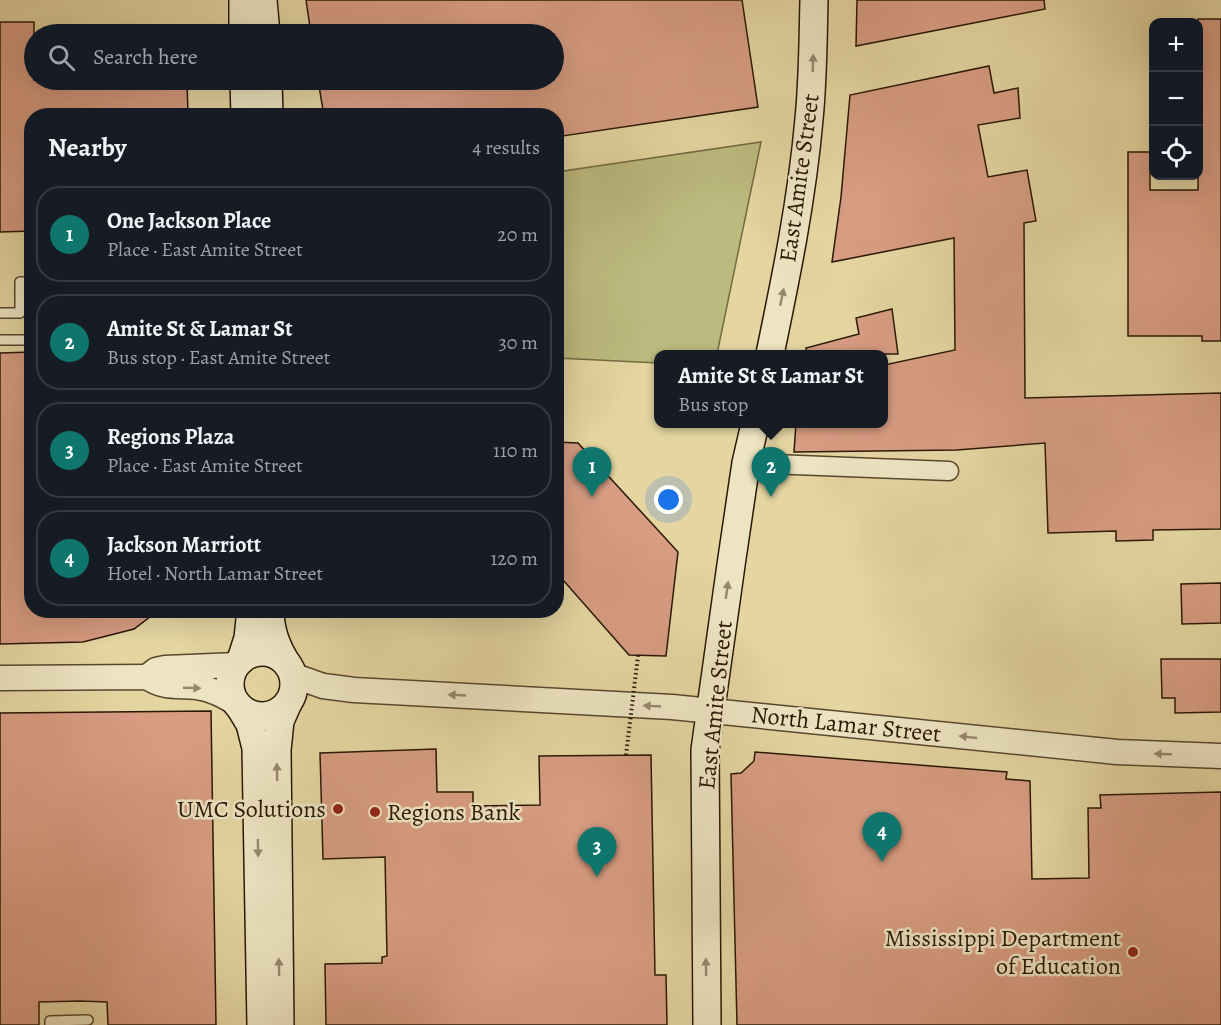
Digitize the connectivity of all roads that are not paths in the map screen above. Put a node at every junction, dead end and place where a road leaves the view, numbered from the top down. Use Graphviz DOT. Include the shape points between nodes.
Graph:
graph roads {
  1 [pos="243,0"];
  2 [pos="263,0"];
  3 [pos="814,0"];
  4 [pos="243,24"];
  5 [pos="265,24"];
  6 [pos="244,90"];
  7 [pos="268,90"];
  8 [pos="245,108"];
  9 [pos="269,108"];
  10 [pos="24,282"];
  11 [pos="0,313"];
  12 [pos="0,340"];
  13 [pos="24,340"];
  14 [pos="771,350"];
  15 [pos="754,428"];
  16 [pos="747,463"];
  17 [pos="949,471"];
  18 [pos="250,618"];
  19 [pos="271,618"];
  20 [pos="239,662"];
  21 [pos="290,670"];
  22 [pos="0,678"];
  23 [pos="147,678"];
  24 [pos="288,704"];
  25 [pos="239,706"];
  26 [pos="710,710"];
  27 [pos="1221,756"];
  28 [pos="88,1020"];
  29 [pos="50,1025"];
  30 [pos="261,1025"];
  31 [pos="280,1025"];
  32 [pos="707,1025"];
  1 -- 4 [label="main road"];
  2 -- 5 [label="main road"];
  14 -- 3 [label="main road, East Amite Street, one-way" via="801,186 811,100"];
  6 -- 8 [label="main road"];
  7 -- 9 [label="main road"];
  10 -- 11 [label="lane" via="20,282 20,313"];
  12 -- 13 [label="lane"];
  15 -- 16 [label="main road, East Amite Street"];
  16 -- 17 [label="street"];
  26 -- 16 [label="main road, East Amite Street, one-way"];
  18 -- 20 [label="main road"];
  19 -- 21 [label="main road" via="276,646"];
  20 -- 21 [label="main road" via="262,652 272,654"];
  20 -- 23 [label="street" via="165,668"];
  20 -- 25 [label="main road" via="230,679 230,690"];
  21 -- 24 [label="main road" via="294,684"];
  26 -- 21 [label="street, North Lamar Street, one-way" via="354,690 323,686"];
  22 -- 23 [label="street"];
  23 -- 25 [label="street, one-way" via="166,687 210,690"];
  24 -- 25 [label="main road" via="262,717"];
  31 -- 24 [label="main road, one-way" via="276,750 280,721"];
  25 -- 30 [label="main road, one-way" via="250,724 256,748"];
  27 -- 26 [label="street, North Lamar Street, one-way" via="1106,751"];
  32 -- 26 [label="main road, East Amite Street, one-way" via="705,750"];
  28 -- 29 [label="lane"];
}
